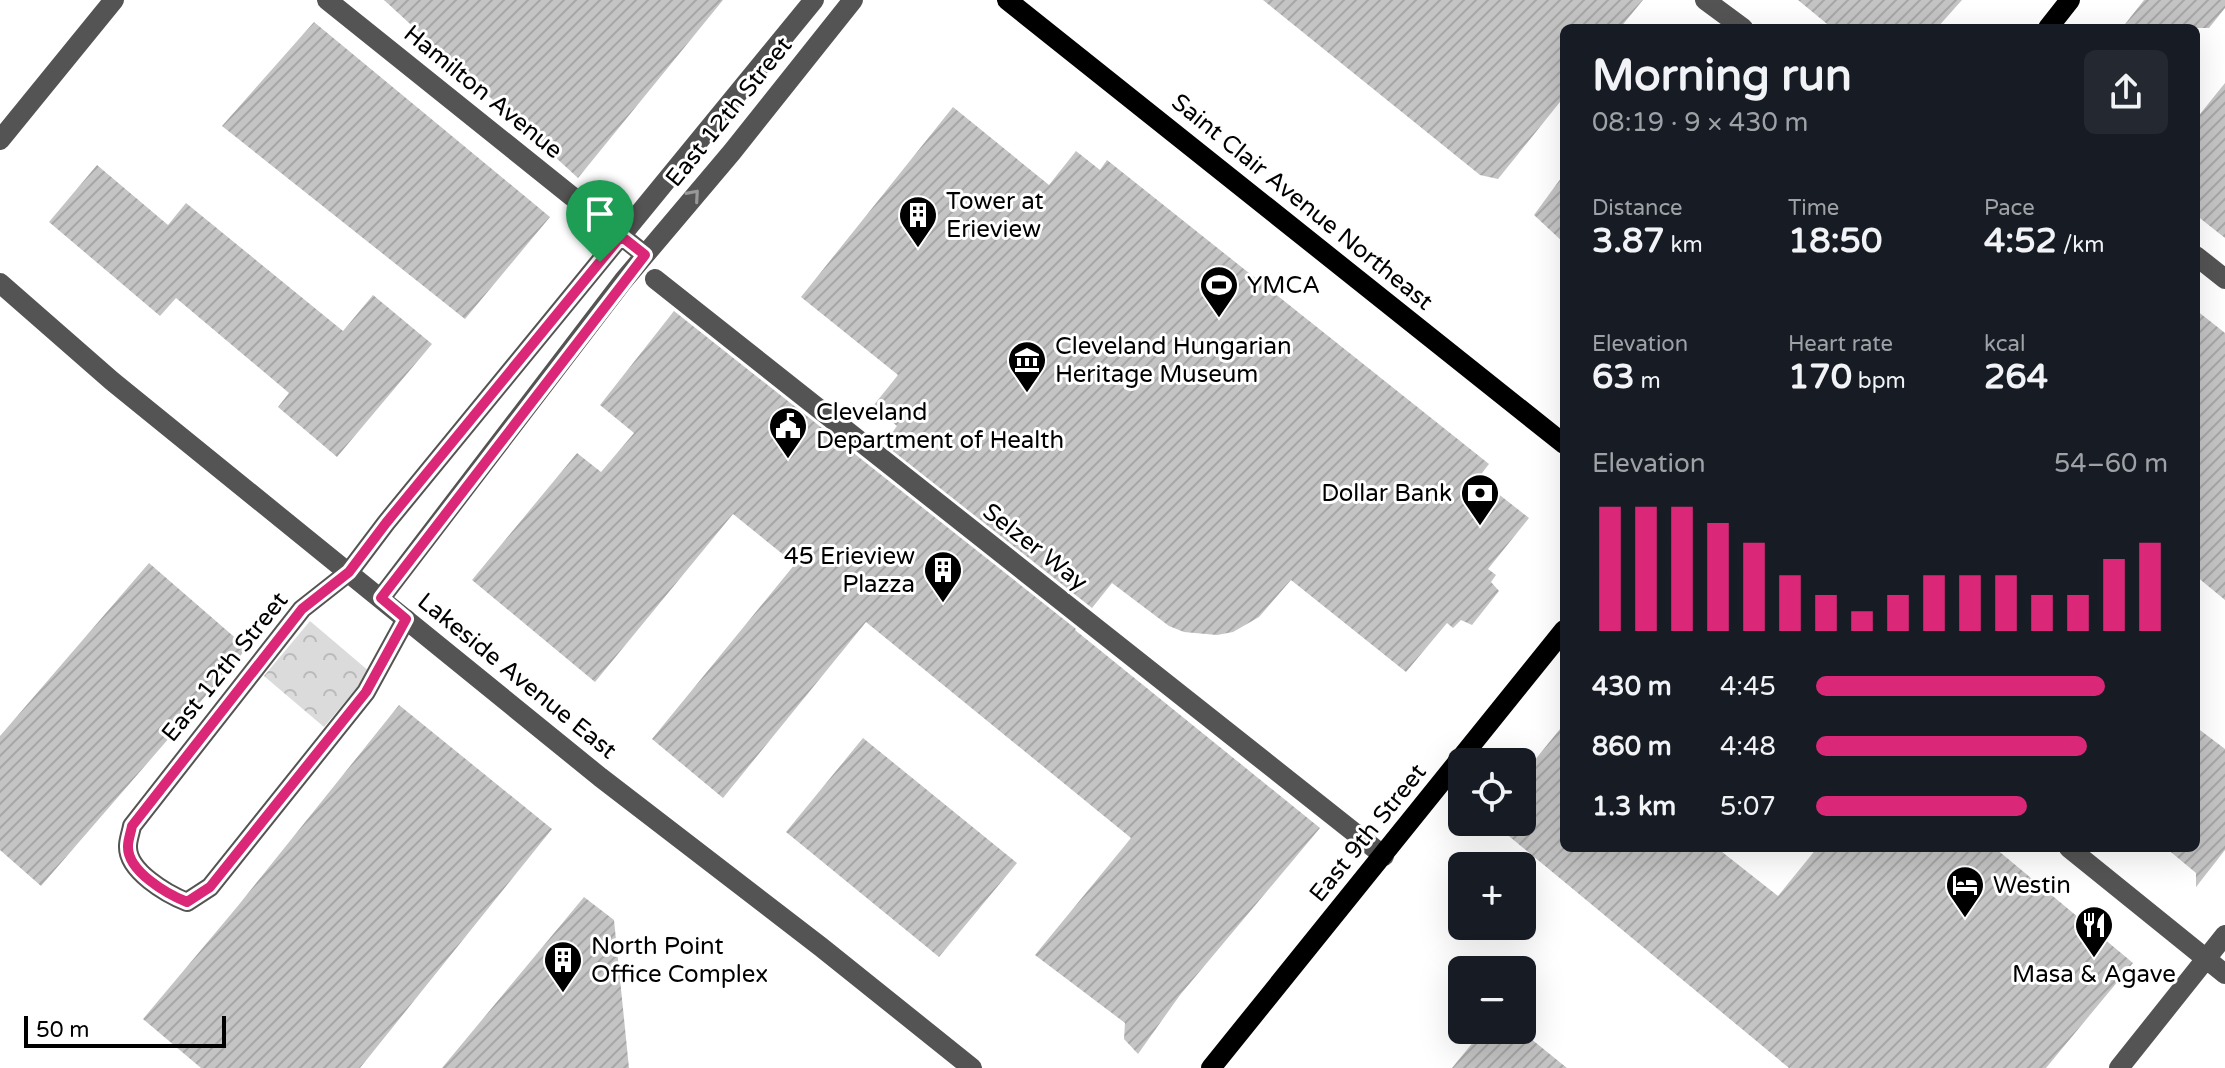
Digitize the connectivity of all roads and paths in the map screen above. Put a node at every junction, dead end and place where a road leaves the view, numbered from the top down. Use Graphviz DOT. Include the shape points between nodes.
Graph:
graph roads {
  1 [pos="114,0"];
  2 [pos="327,0"];
  3 [pos="814,0"];
  4 [pos="853,0"];
  5 [pos="1007,0"];
  6 [pos="1705,0"];
  7 [pos="2070,0"];
  8 [pos="1738,24"];
  9 [pos="2051,24"];
  10 [pos="0,140"];
  11 [pos="621,236"];
  12 [pos="645,255"];
  13 [pos="2200,259"];
  14 [pos="655,279"];
  15 [pos="2225,279"];
  16 [pos="0,283"];
  17 [pos="1560,441"];
  18 [pos="349,572"];
  19 [pos="381,598"];
  20 [pos="406,619"];
  21 [pos="1560,635"];
  22 [pos="2074,852"];
  23 [pos="1384,856"];
  24 [pos="2225,935"];
  25 [pos="2205,958"];
  26 [pos="2225,974"];
  27 [pos="972,1068"];
  28 [pos="1211,1068"];
  29 [pos="2119,1068"];
  1 -- 10 [label="street"];
  2 -- 11 [label="street, Hamilton Avenue"];
  3 -- 11 [label="street, East 12th Street"];
  12 -- 4 [label="street, East 12th Street, one-way"];
  5 -- 17 [label="main road, Saint Clair Avenue Northeast"];
  6 -- 8 [label="street"];
  7 -- 9 [label="main road"];
  11 -- 12 [label="street, Hamilton Avenue"];
  11 -- 18 [label="street, East 12th Street"];
  12 -- 19 [label="street, East 12th Street"];
  13 -- 15 [label="street"];
  14 -- 23 [label="street, Selzer Way"];
  16 -- 18 [label="street, Lakeside Avenue East" via="112,381"];
  18 -- 19 [label="street, Lakeside Avenue East"];
  18 -- 20 [label="street, East 12th Street" via="302,609 132,826 127,847 134,865 167,894 187,902 210,887 366,692"];
  19 -- 20 [label="street, Lakeside Avenue East"];
  20 -- 27 [label="street, Lakeside Avenue East"];
  21 -- 23 [label="main road, East 9th Street"];
  22 -- 25 [label="street"];
  23 -- 28 [label="main road, East 9th Street"];
  24 -- 25 [label="street"];
  25 -- 26 [label="street"];
  25 -- 29 [label="street"];
}
